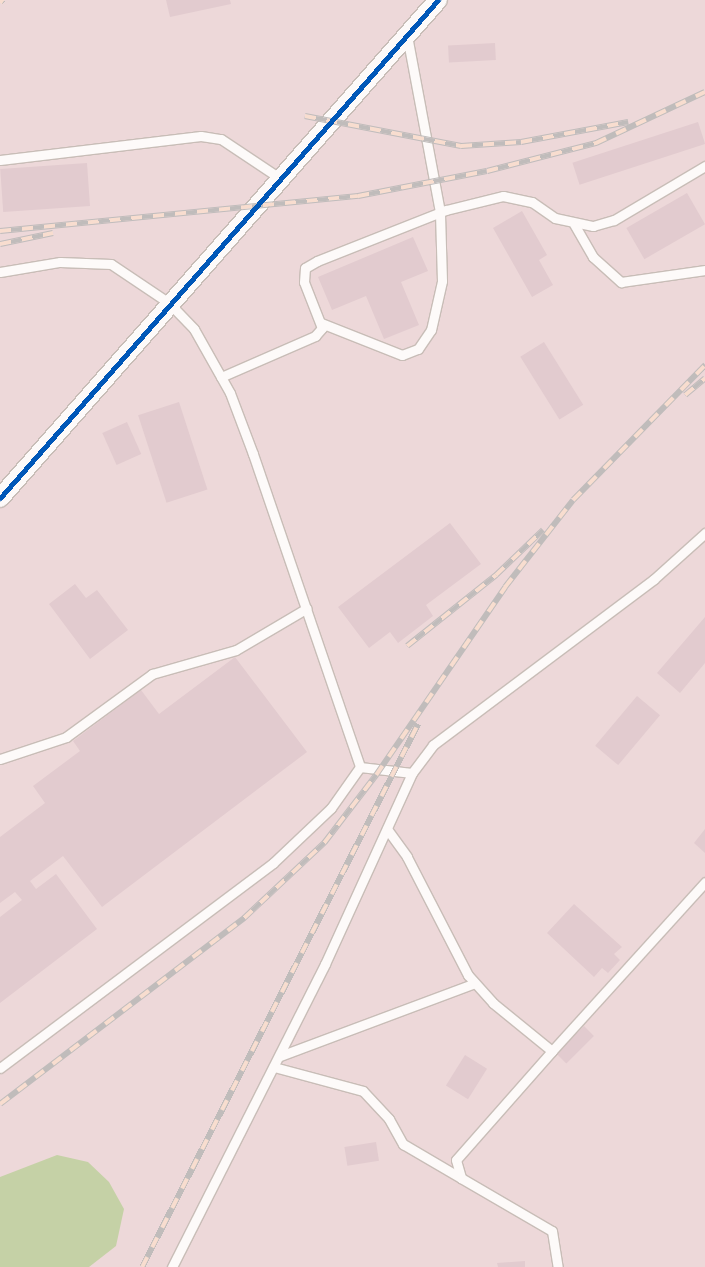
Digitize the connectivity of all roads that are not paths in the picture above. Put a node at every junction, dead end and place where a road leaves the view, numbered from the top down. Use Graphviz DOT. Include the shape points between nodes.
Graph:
graph roads {
  1 [pos="438,0"];
  2 [pos="407,34"];
  3 [pos="0,160"];
  4 [pos="705,166"];
  5 [pos="278,177"];
  6 [pos="440,212"];
  7 [pos="574,224"];
  8 [pos="705,270"];
  9 [pos="0,272"];
  10 [pos="169,303"];
  11 [pos="321,323"];
  12 [pos="221,377"];
  13 [pos="0,498"];
  14 [pos="705,533"];
  15 [pos="307,608"];
  16 [pos="0,759"];
  17 [pos="360,767"];
  18 [pos="412,774"];
  19 [pos="387,829"];
  20 [pos="705,882"];
  21 [pos="475,983"];
  22 [pos="552,1052"];
  23 [pos="280,1056"];
  24 [pos="274,1067"];
  25 [pos="0,1068"];
  26 [pos="462,1178"];
  27 [pos="172,1267"];
  28 [pos="558,1267"];
  1 -- 2 [label="street"];
  2 -- 5 [label="street"];
  2 -- 6 [label="lane"];
  3 -- 5 [label="lane" via="201,136 221,139"];
  4 -- 7 [label="lane" via="614,220 593,226"];
  5 -- 10 [label="street"];
  6 -- 7 [label="lane" via="503,196 532,202"];
  6 -- 11 [label="lane" via="304,268 304,282"];
  6 -- 11 [label="lane" via="442,281 431,330 418,349 391,354"];
  7 -- 8 [label="lane" via="597,262 621,282"];
  9 -- 10 [label="lane" via="60,262 111,264"];
  10 -- 12 [label="lane" via="194,328"];
  10 -- 13 [label="street"];
  11 -- 12 [label="lane" via="315,336"];
  12 -- 15 [label="lane"];
  14 -- 18 [label="lane" via="654,579 433,744"];
  15 -- 16 [label="lane" via="236,650 160,670 66,737"];
  15 -- 17 [label="lane"];
  17 -- 18 [label="lane"];
  17 -- 25 [label="lane" via="331,808 273,863"];
  18 -- 19 [label="lane"];
  19 -- 21 [label="lane" via="404,850 460,964"];
  19 -- 23 [label="lane"];
  20 -- 22 [label="lane"];
  21 -- 22 [label="lane" via="493,1004"];
  21 -- 23 [label="lane"];
  22 -- 26 [label="lane" via="456,1160"];
  23 -- 24 [label="lane"];
  24 -- 26 [label="lane" via="363,1091 389,1119 403,1144"];
  24 -- 27 [label="lane"];
  26 -- 28 [label="lane" via="544,1222 557,1246"];
}
